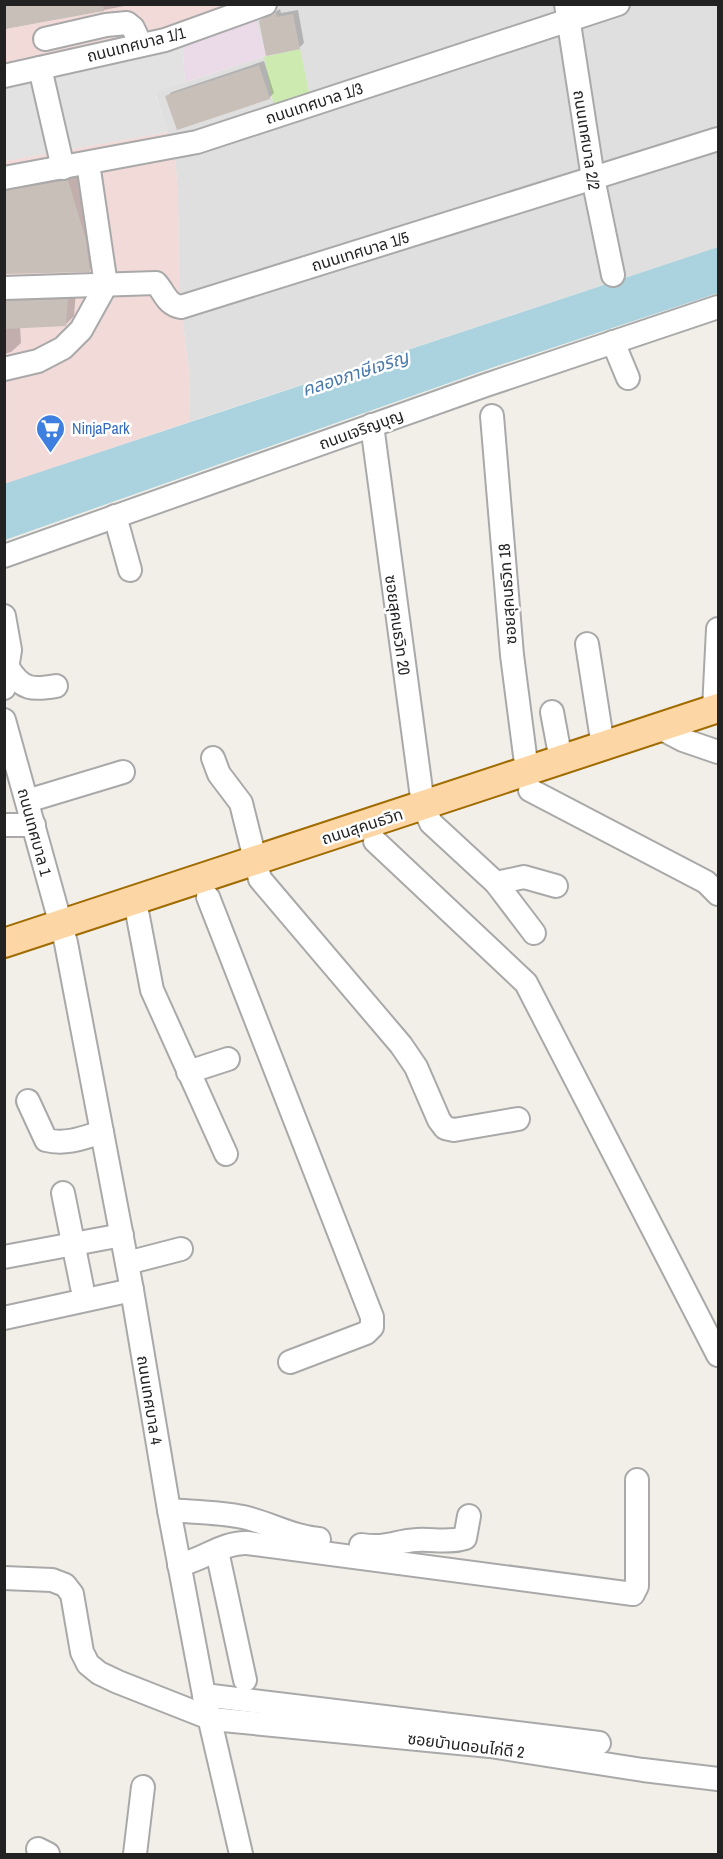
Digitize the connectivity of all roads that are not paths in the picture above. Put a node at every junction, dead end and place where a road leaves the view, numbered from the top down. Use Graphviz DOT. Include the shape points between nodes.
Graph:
graph roads {
  1 [pos="265,4"];
  2 [pos="618,4"];
  3 [pos="567,13"];
  4 [pos="45,39"];
  5 [pos="141,45"];
  6 [pos="40,68"];
  7 [pos="4,76"];
  8 [pos="718,139"];
  9 [pos="88,163"];
  10 [pos="63,168"];
  11 [pos="4,178"];
  12 [pos="593,178"];
  13 [pos="613,275"];
  14 [pos="106,285"];
  15 [pos="4,288"];
  16 [pos="718,308"];
  17 [pos="613,342"];
  18 [pos="4,369"];
  19 [pos="628,378"];
  20 [pos="492,416"];
  21 [pos="372,425"];
  22 [pos="115,516"];
  23 [pos="4,556"];
  24 [pos="130,570"];
  25 [pos="4,616"];
  26 [pos="718,629"];
  27 [pos="587,644"];
  28 [pos="7,679"];
  29 [pos="56,686"];
  30 [pos="552,712"];
  31 [pos="717,715"];
  32 [pos="4,720"];
  33 [pos="671,734"];
  34 [pos="603,746"];
  35 [pos="718,752"];
  36 [pos="213,758"];
  37 [pos="561,760"];
  38 [pos="123,772"];
  39 [pos="528,781"];
  40 [pos="27,801"];
  41 [pos="427,814"];
  42 [pos="4,825"];
  43 [pos="34,825"];
  44 [pos="375,841"];
  45 [pos="257,870"];
  46 [pos="495,883"];
  47 [pos="556,886"];
  48 [pos="718,894"];
  49 [pos="207,897"];
  50 [pos="137,910"];
  51 [pos="534,933"];
  52 [pos="64,934"];
  53 [pos="4,943"];
  54 [pos="4,962"];
  55 [pos="228,1059"];
  56 [pos="188,1072"];
  57 [pos="28,1101"];
  58 [pos="518,1119"];
  59 [pos="102,1132"];
  60 [pos="226,1154"];
  61 [pos="63,1193"];
  62 [pos="122,1236"];
  63 [pos="74,1244"];
  64 [pos="181,1249"];
  65 [pos="4,1257"];
  66 [pos="127,1263"];
  67 [pos="82,1287"];
  68 [pos="132,1290"];
  69 [pos="4,1318"];
  70 [pos="718,1355"];
  71 [pos="290,1362"];
  72 [pos="637,1480"];
  73 [pos="169,1510"];
  74 [pos="469,1516"];
  75 [pos="217,1551"];
  76 [pos="179,1565"];
  77 [pos="4,1578"];
  78 [pos="245,1680"];
  79 [pos="204,1695"];
  80 [pos="212,1719"];
  81 [pos="599,1743"];
  82 [pos="718,1779"];
  83 [pos="143,1786"];
  84 [pos="135,1854"];
  85 [pos="241,1854"];
  1 -- 5 [label="street, ถนนเทศบาล 1/1"];
  2 -- 3 [label="street, ถนนเทศบาล 1/3"];
  3 -- 9 [label="street, ถนนเทศบาล 1/3" via="197,142"];
  3 -- 12 [label="street, ถนนเทศบาล 2/2"];
  4 -- 5 [label="street" via="127,23"];
  5 -- 6 [label="street, ถนนเทศบาล 1/1"];
  6 -- 7 [label="street, ถนนเทศบาล 1/1"];
  6 -- 10 [label="street"];
  8 -- 12 [label="street, ถนนเทศบาล 1/5"];
  9 -- 10 [label="street, ถนนเทศบาล 1/3"];
  9 -- 14 [label="street"];
  10 -- 11 [label="street, ถนนเทศบาล 1/3"];
  12 -- 13 [label="street, ถนนเทศบาล 2/2"];
  12 -- 14 [label="street, ถนนเทศบาล 1/5" via="181,307 173,306 156,284"];
  14 -- 15 [label="street, ถนนเทศบาล 1/5"];
  14 -- 18 [label="street" via="81,330 63,348 38,361"];
  16 -- 17 [label="street, ถนนเจริญบุญ"];
  17 -- 19 [label="street"];
  17 -- 21 [label="street, ถนนเจริญบุญ"];
  20 -- 39 [label="street, ซอยสุคนธวิท 18" via="512,655"];
  21 -- 22 [label="street, ถนนเจริญบุญ"];
  21 -- 41 [label="street, ซอยสุคนธวิท 20"];
  22 -- 23 [label="street, ถนนเจริญบุญ"];
  22 -- 24 [label="street"];
  25 -- 28 [label="street" via="10,650"];
  26 -- 31 [label="street"];
  27 -- 34 [label="street"];
  28 -- 29 [label="street" via="25,686"];
  30 -- 37 [label="street"];
  31 -- 33 [label="main road, ถนนสุคนธวิท"];
  32 -- 40 [label="street, ถนนเทศบาล 1"];
  33 -- 34 [label="main road, ถนนสุคนธวิท"];
  33 -- 35 [label="street"];
  33 -- 39 [label="main road, ถนนสุคนธวิท"];
  34 -- 37 [label="main road, ถนนสุคนธวิท"];
  36 -- 45 [label="street" via="219,774 241,803"];
  37 -- 39 [label="main road, ถนนสุคนธวิท"];
  38 -- 40 [label="street"];
  39 -- 41 [label="main road, ถนนสุคนธวิท"];
  39 -- 48 [label="street" via="706,882"];
  40 -- 43 [label="street, ถนนเทศบาล 1"];
  41 -- 44 [label="main road, ถนนสุคนธวิท"];
  41 -- 45 [label="main road, ถนนสุคนธวิท"];
  41 -- 46 [label="street"];
  42 -- 43 [label="street"];
  43 -- 52 [label="street, ถนนเทศบาล 1"];
  44 -- 45 [label="main road, ถนนสุคนธวิท"];
  44 -- 70 [label="street" via="526,983"];
  45 -- 49 [label="main road, ถนนสุคนธวิท"];
  45 -- 50 [label="main road, ถนนสุคนธวิท"];
  45 -- 58 [label="street" via="401,1045 446,1128"];
  46 -- 47 [label="street" via="524,877"];
  46 -- 51 [label="street"];
  49 -- 50 [label="main road, ถนนสุคนธวิท"];
  49 -- 71 [label="street" via="372,1317 372,1327 366,1333"];
  50 -- 52 [label="main road, ถนนสุคนธวิท"];
  50 -- 56 [label="street" via="152,990"];
  52 -- 53 [label="main road, ถนนสุคนธวิท"];
  52 -- 54 [label="main road, ถนนสุคนธวิท"];
  52 -- 59 [label="street, ถนนเทศบาล 4"];
  55 -- 56 [label="street"];
  56 -- 60 [label="street"];
  57 -- 59 [label="street" via="46,1140 75,1141"];
  59 -- 62 [label="street, ถนนเทศบาล 4"];
  61 -- 63 [label="street"];
  62 -- 63 [label="street"];
  62 -- 66 [label="street, ถนนเทศบาล 4"];
  63 -- 65 [label="street"];
  63 -- 67 [label="street"];
  64 -- 66 [label="street"];
  66 -- 68 [label="street, ถนนเทศบาล 4"];
  68 -- 69 [label="street"];
  68 -- 73 [label="street, ถนนเทศบาล 4"];
  72 -- 75 [label="street" via="638,1586 633,1594 247,1543"];
  73 -- 74 [label="street" via="241,1516 299,1537 377,1548 414,1540 465,1538"];
  73 -- 76 [label="street, ถนนเทศบาล 4"];
  75 -- 76 [label="street"];
  75 -- 78 [label="street"];
  76 -- 79 [label="street, ถนนเทศบาล 4"];
  77 -- 80 [label="street, ซอยบัานดอนไก่ดี 2" via="52,1580 64,1585 72,1594 82,1652 88,1664 118,1682"];
  79 -- 80 [label="street, ถนนเทศบาล 4"];
  79 -- 81 [label="street"];
  80 -- 82 [label="street, ซอยบัานดอนไก่ดี 2" via="490,1746"];
  80 -- 85 [label="street, ถนนเทศบาล 4"];
  83 -- 84 [label="street"];
}
